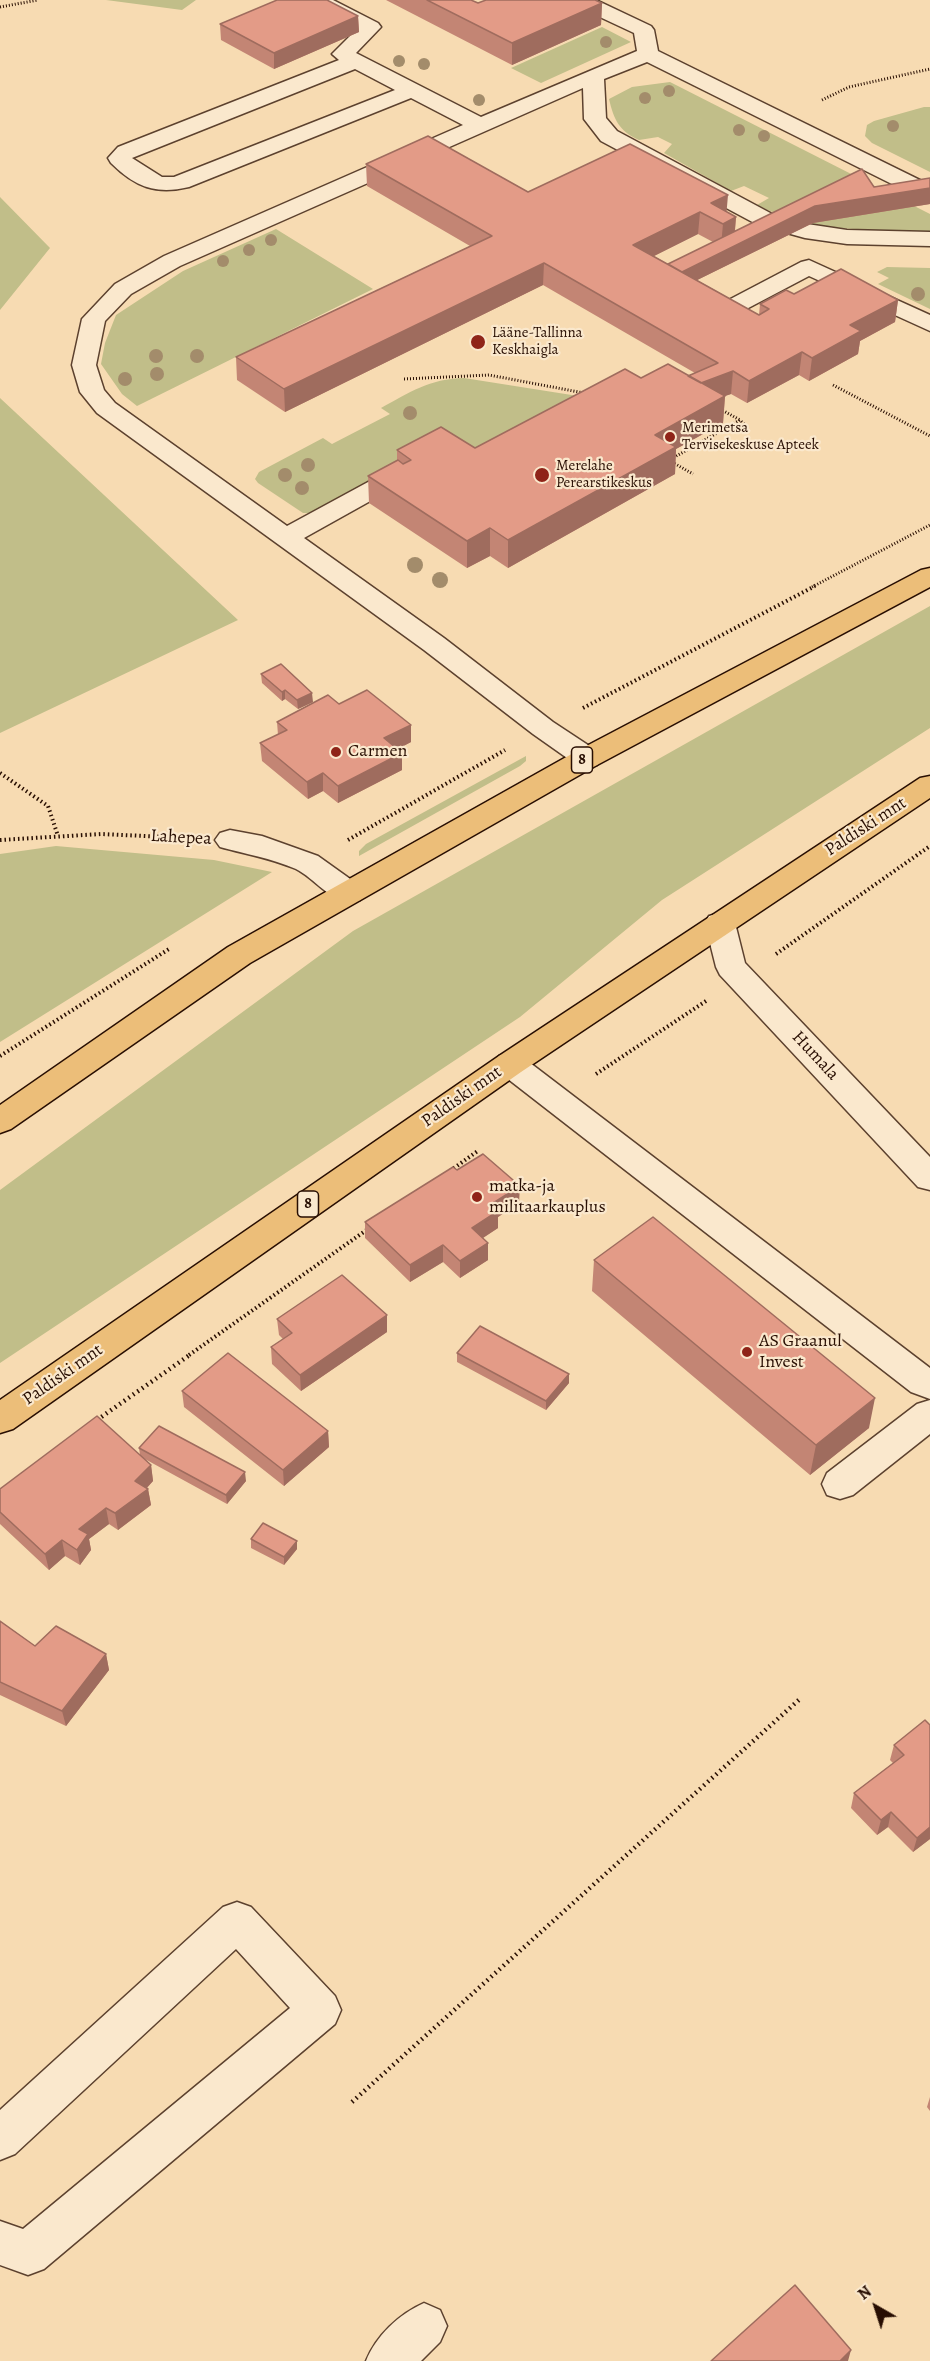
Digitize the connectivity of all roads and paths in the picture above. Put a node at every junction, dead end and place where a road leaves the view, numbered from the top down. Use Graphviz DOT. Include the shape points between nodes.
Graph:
graph roads {
  1 [pos="38,0"];
  2 [pos="317,0"];
  3 [pos="579,0"];
  4 [pos="0,7"];
  5 [pos="648,54"];
  6 [pos="356,61"];
  7 [pos="930,69"];
  8 [pos="593,76"];
  9 [pos="413,90"];
  10 [pos="786,122"];
  11 [pos="482,126"];
  12 [pos="930,194"];
  13 [pos="930,239"];
  14 [pos="727,310"];
  15 [pos="930,324"];
  16 [pos="404,379"];
  17 [pos="833,385"];
  18 [pos="585,393"];
  19 [pos="712,405"];
  20 [pos="740,420"];
  21 [pos="745,425"];
  22 [pos="930,436"];
  23 [pos="663,457"];
  24 [pos="669,460"];
  25 [pos="693,474"];
  26 [pos="390,480"];
  27 [pos="930,525"];
  28 [pos="287,537"];
  29 [pos="930,576"];
  30 [pos="543,728"];
  31 [pos="587,758"];
  32 [pos="0,773"];
  33 [pos="930,785"];
  34 [pos="58,836"];
  35 [pos="0,840"];
  36 [pos="230,840"];
  37 [pos="342,843"];
  38 [pos="930,846"];
  39 [pos="349,893"];
  40 [pos="720,923"];
  41 [pos="179,943"];
  42 [pos="776,954"];
  43 [pos="706,1001"];
  44 [pos="0,1056"];
  45 [pos="510,1064"];
  46 [pos="596,1074"];
  47 [pos="0,1121"];
  48 [pos="479,1150"];
  49 [pos="449,1171"];
  50 [pos="930,1178"];
  51 [pos="371,1226"];
  52 [pos="930,1384"];
  53 [pos="930,1414"];
  54 [pos="0,1419"];
  55 [pos="89,1426"];
  56 [pos="840,1484"];
  57 [pos="801,1698"];
  58 [pos="352,2102"];
  59 [pos="0,2139"];
  60 [pos="0,2243"];
  61 [pos="424,2326"];
  62 [pos="389,2361"];
  1 -- 4 [label="path"];
  2 -- 6 [label="street" via="371,27 342,54"];
  3 -- 5 [label="street" via="644,30"];
  5 -- 8 [label="street"];
  5 -- 10 [label="street"];
  6 -- 9 [label="street"];
  6 -- 9 [label="street" via="119,158 154,181 166,185 181,182"];
  7 -- 10 [label="path" via="849,87"];
  8 -- 11 [label="street"];
  8 -- 13 [label="street" via="595,119 609,136 766,220 847,237"];
  9 -- 11 [label="street"];
  10 -- 12 [label="street"];
  11 -- 28 [label="street" via="172,261 123,289 94,319 84,366 92,392 106,408"];
  14 -- 15 [label="street" via="809,267"];
  16 -- 18 [label="path" via="489,375"];
  17 -- 22 [label="path"];
  19 -- 20 [label="path"];
  20 -- 21 [label="path"];
  20 -- 24 [label="path"];
  23 -- 24 [label="path"];
  24 -- 25 [label="path"];
  26 -- 28 [label="street"];
  27 -- 30 [label="path"];
  28 -- 30 [label="street"];
  29 -- 31 [label="main road, 8"];
  30 -- 31 [label="street"];
  30 -- 37 [label="path"];
  31 -- 39 [label="main road, 8"];
  32 -- 34 [label="path" via="48,806"];
  33 -- 40 [label="main road, Paldiski mnt / 8"];
  34 -- 35 [label="path, Lahepea"];
  34 -- 36 [label="path, Lahepea"];
  36 -- 39 [label="street, Lahepea" via="252,843 308,863"];
  38 -- 42 [label="path"];
  39 -- 47 [label="main road, 8" via="239,956"];
  40 -- 45 [label="main road, Paldiski mnt / 8"];
  40 -- 50 [label="street, Humala" via="731,967"];
  41 -- 44 [label="path"];
  43 -- 46 [label="path"];
  45 -- 52 [label="street" via="913,1375"];
  45 -- 54 [label="main road, Paldiski mnt / 8"];
  48 -- 49 [label="path"];
  51 -- 55 [label="path"];
  53 -- 56 [label="street"];
  57 -- 58 [label="path"];
  59 -- 60 [label="street" via="237,1921 320,2010 28,2253"];
  61 -- 62 [label="street"];
}
